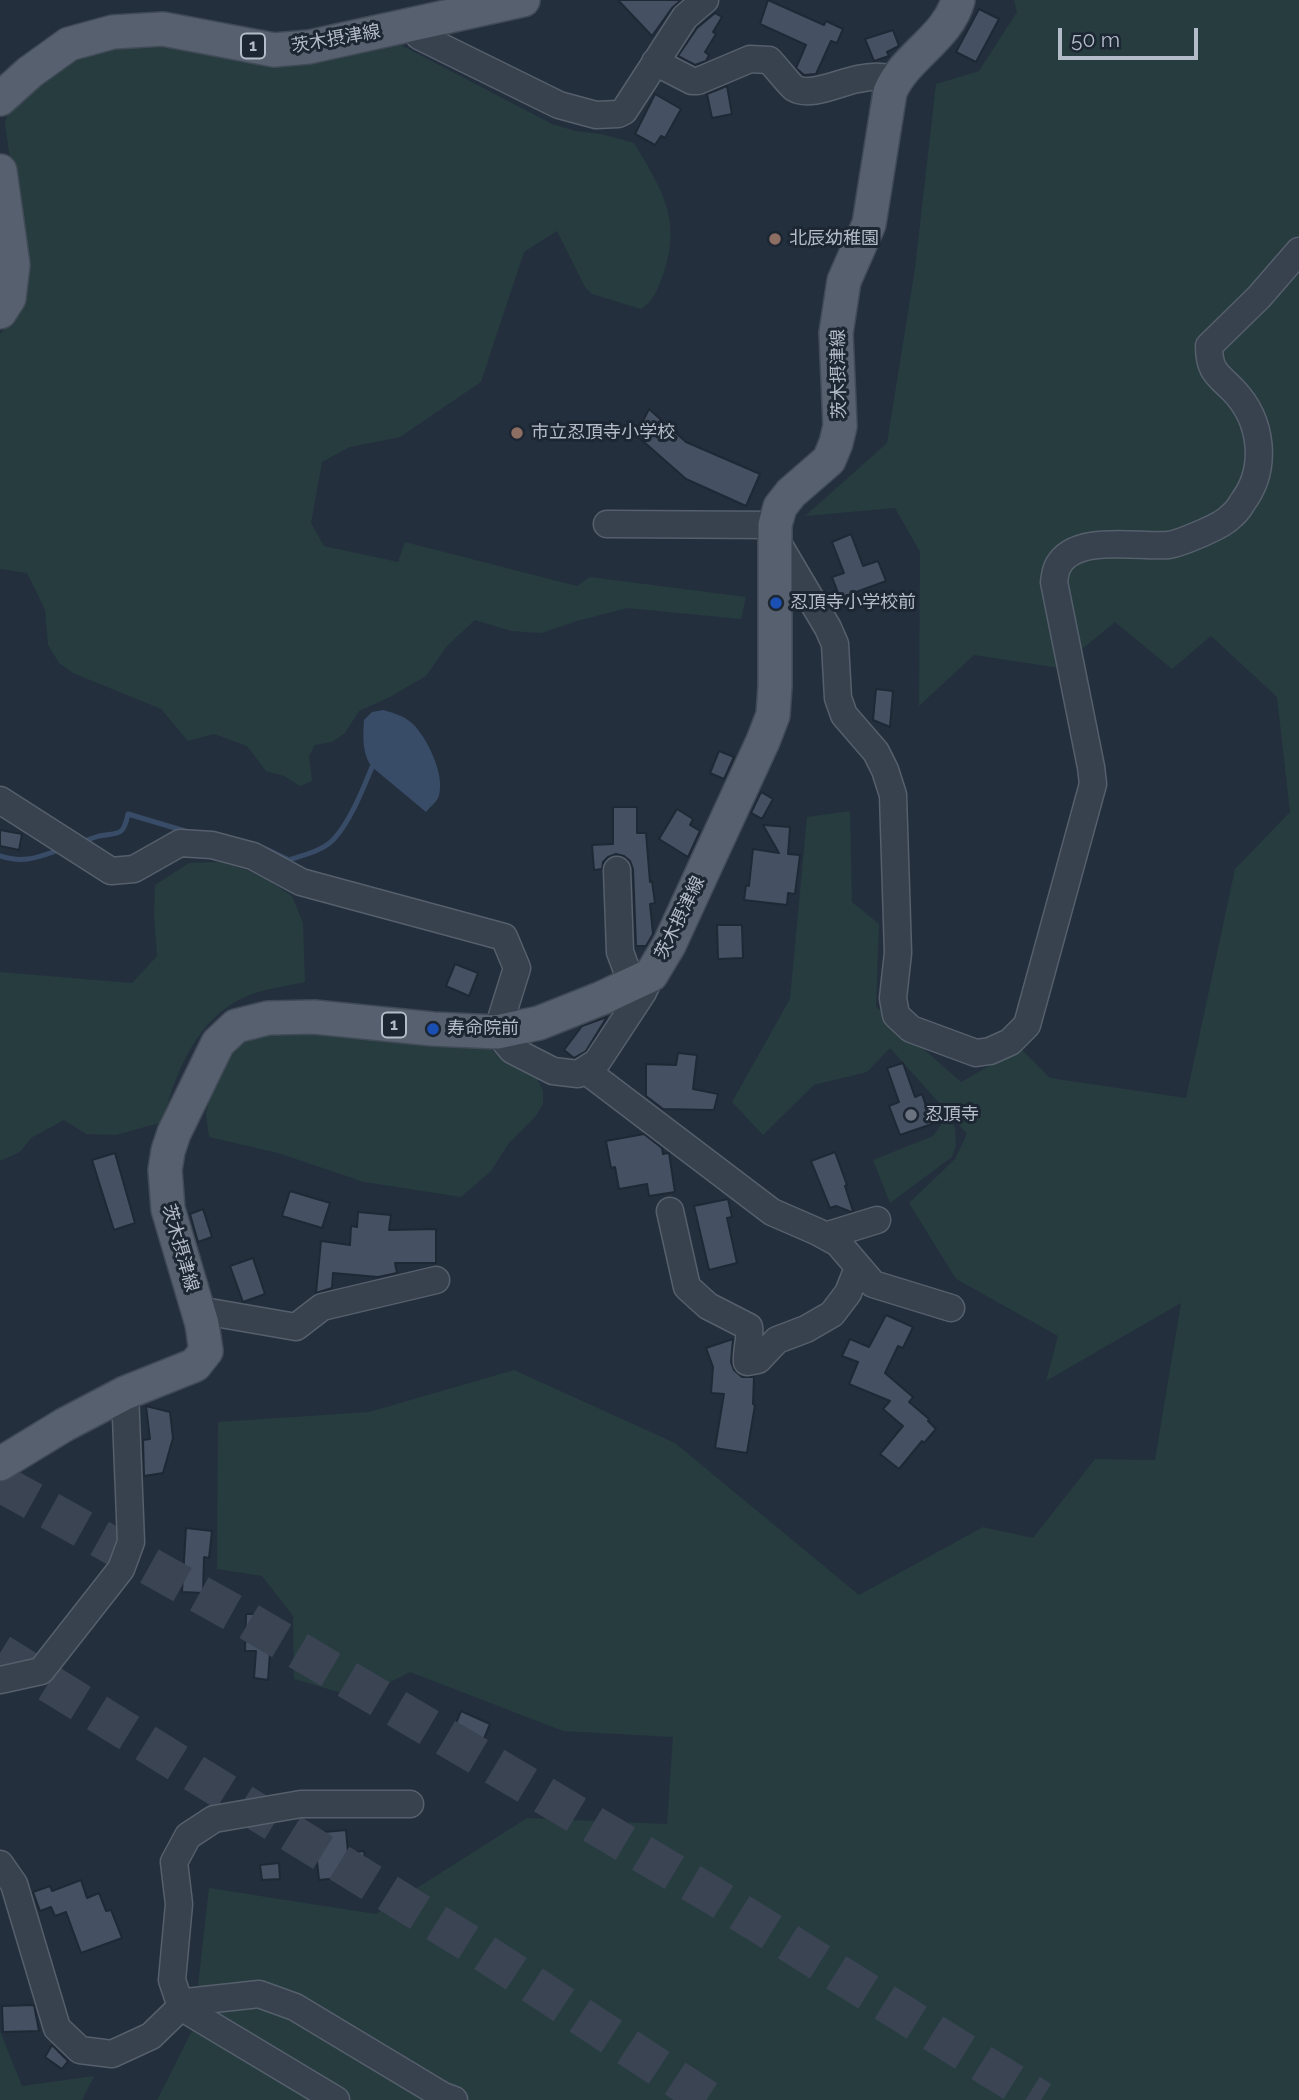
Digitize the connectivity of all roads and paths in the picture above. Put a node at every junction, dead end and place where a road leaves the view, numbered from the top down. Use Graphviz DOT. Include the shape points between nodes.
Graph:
graph roads {
  1 [pos="523,0"];
  2 [pos="705,0"];
  3 [pos="958,0"];
  4 [pos="413,24"];
  5 [pos="655,62"];
  6 [pos="895,79"];
  7 [pos="0,99"];
  8 [pos="0,171"];
  9 [pos="1299,251"];
  10 [pos="0,312"];
  11 [pos="607,524"];
  12 [pos="775,533"];
  13 [pos="0,800"];
  14 [pos="617,870"];
  15 [pos="641,980"];
  16 [pos="497,1032"];
  17 [pos="585,1070"];
  18 [pos="670,1211"];
  19 [pos="877,1220"];
  20 [pos="825,1236"];
  21 [pos="858,1268"];
  22 [pos="436,1280"];
  23 [pos="951,1308"];
  24 [pos="198,1310"];
  25 [pos="125,1392"];
  26 [pos="0,1464"];
  27 [pos="0,1680"];
  28 [pos="410,1804"];
  29 [pos="0,1864"];
  30 [pos="181,2007"];
  31 [pos="336,2100"];
  32 [pos="454,2100"];
  1 -- 4 [label="main road, 茨木摂津線 / 1"];
  2 -- 5 [label="street" via="685,17"];
  3 -- 6 [label="main road" via="944,28"];
  4 -- 5 [label="street" via="419,36 431,43 559,105 596,115 624,111"];
  4 -- 7 [label="main road, 茨木摂津線 / 1" via="274,50 163,29 113,32 69,44"];
  5 -- 6 [label="street" via="698,81 750,59 769,60 792,87 807,92 857,79"];
  6 -- 12 [label="main road, 茨木摂津線" via="869,224 845,281 836,333 840,426 836,443 829,460 780,507"];
  8 -- 10 [label="main road" via="13,265 9,298"];
  9 -- 12 [label="street" via="1209,346 1213,368 1247,408 1259,441 1255,482 1242,503 1227,521 1170,545 1087,547 1066,556 1057,567 1054,582 1093,784 1027,1025 1010,1042 990,1051 976,1053 911,1029 896,1015 893,795 876,752 844,715 838,698 835,645"];
  11 -- 12 [label="street"];
  12 -- 15 [label="main road, 茨木摂津線" via="773,715 669,945"];
  13 -- 16 [label="street" via="111,871 134,869 180,843 212,845 253,856 301,882 504,937 517,968"];
  14 -- 15 [label="street" via="620,952"];
  15 -- 16 [label="main road, 茨木摂津線 / 1" via="539,1023"];
  15 -- 17 [label="street" via="643,992 597,1062"];
  16 -- 17 [label="street" via="512,1050 553,1071 578,1074"];
  16 -- 24 [label="main road, 茨木摂津線 / 1" via="314,1017 268,1017 236,1026 218,1044 174,1133 165,1170 167,1209"];
  17 -- 20 [label="street" via="772,1212"];
  18 -- 21 [label="street" via="687,1287 708,1306 749,1327 747,1362 758,1360 777,1340 832,1314 848,1293"];
  19 -- 20 [label="street"];
  20 -- 21 [label="street" via="838,1243"];
  21 -- 23 [label="street" via="873,1284"];
  22 -- 24 [label="street" via="323,1307 296,1327"];
  24 -- 25 [label="main road, 茨木摂津線 / 1" via="206,1351 195,1364"];
  25 -- 26 [label="main road, 茨木摂津線 / 1"];
  25 -- 27 [label="street" via="131,1542 121,1569 41,1671"];
  28 -- 30 [label="street" via="302,1804 214,1819 188,1836 174,1862 179,1904 172,1980"];
  29 -- 30 [label="street" via="14,1884 57,2028 80,2050 112,2054 151,2036"];
  30 -- 31 [label="street"];
  30 -- 32 [label="street" via="186,2002 259,1994 295,2007"];
}
